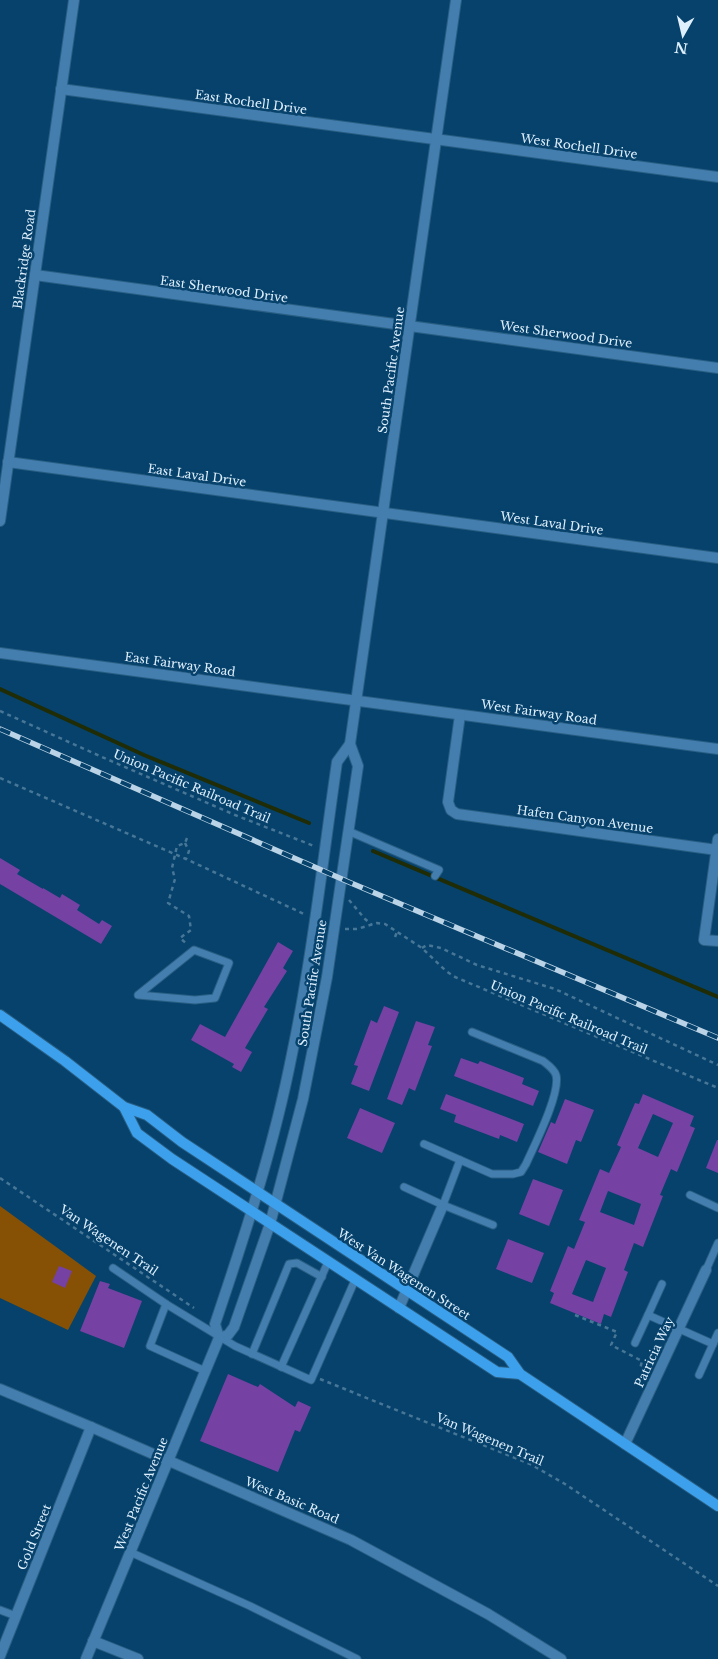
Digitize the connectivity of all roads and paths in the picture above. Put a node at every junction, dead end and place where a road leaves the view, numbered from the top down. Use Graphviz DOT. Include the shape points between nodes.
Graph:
graph roads {
  1 [pos="74,0"];
  2 [pos="456,0"];
  3 [pos="61,89"];
  4 [pos="437,139"];
  5 [pos="718,177"];
  6 [pos="35,275"];
  7 [pos="410,326"];
  8 [pos="718,368"];
  9 [pos="8,462"];
  10 [pos="383,513"];
  11 [pos="0,521"];
  12 [pos="718,558"];
  13 [pos="0,653"];
  14 [pos="356,701"];
  15 [pos="0,711"];
  16 [pos="460,714"];
  17 [pos="350,744"];
  18 [pos="718,749"];
  19 [pos="0,778"];
  20 [pos="348,831"];
  21 [pos="187,838"];
  22 [pos="185,843"];
  23 [pos="717,844"];
  24 [pos="313,851"];
  25 [pos="174,854"];
  26 [pos="186,859"];
  27 [pos="436,876"];
  28 [pos="349,899"];
  29 [pos="315,918"];
  30 [pos="372,925"];
  31 [pos="335,926"];
  32 [pos="397,932"];
  33 [pos="395,937"];
  34 [pos="718,942"];
  35 [pos="422,948"];
  36 [pos="194,950"];
  37 [pos="0,1015"];
  38 [pos="472,1032"];
  39 [pos="718,1065"];
  40 [pos="718,1088"];
  41 [pos="124,1107"];
  42 [pos="424,1144"];
  43 [pos="460,1160"];
  44 [pos="0,1178"];
  45 [pos="404,1187"];
  46 [pos="258,1192"];
  47 [pos="690,1196"];
  48 [pos="272,1202"];
  49 [pos="443,1205"];
  50 [pos="718,1208"];
  51 [pos="252,1212"];
  52 [pos="266,1221"];
  53 [pos="493,1225"];
  54 [pos="718,1243"];
  55 [pos="328,1262"];
  56 [pos="113,1268"];
  57 [pos="706,1270"];
  58 [pos="322,1277"];
  59 [pos="355,1280"];
  60 [pos="662,1284"];
  61 [pos="407,1290"];
  62 [pos="166,1304"];
  63 [pos="399,1308"];
  64 [pos="200,1312"];
  65 [pos="575,1314"];
  66 [pos="648,1315"];
  67 [pos="679,1329"];
  68 [pos="718,1333"];
  69 [pos="218,1338"];
  70 [pos="635,1343"];
  71 [pos="713,1344"];
  72 [pos="252,1354"];
  73 [pos="649,1365"];
  74 [pos="281,1367"];
  75 [pos="204,1371"];
  76 [pos="520,1374"];
  77 [pos="699,1375"];
  78 [pos="312,1379"];
  79 [pos="0,1389"];
  80 [pos="91,1427"];
  81 [pos="625,1444"];
  82 [pos="168,1460"];
  83 [pos="718,1506"];
  84 [pos="130,1552"];
  85 [pos="718,1586"];
  86 [pos="0,1610"];
  87 [pos="16,1616"];
  88 [pos="94,1641"];
  89 [pos="0,1656"];
  90 [pos="86,1659"];
  91 [pos="138,1659"];
  92 [pos="357,1659"];
  93 [pos="562,1659"];
  1 -- 3 [label="street, Blackridge Road"];
  2 -- 4 [label="street, South Pacific Avenue"];
  3 -- 4 [label="street, East Rochell Drive"];
  3 -- 6 [label="street, Blackridge Road"];
  4 -- 5 [label="street, West Rochell Drive"];
  4 -- 7 [label="street, South Pacific Avenue"];
  6 -- 7 [label="street, East Sherwood Drive"];
  6 -- 9 [label="street, Blackridge Road"];
  7 -- 8 [label="street, West Sherwood Drive"];
  7 -- 10 [label="street, South Pacific Avenue"];
  9 -- 10 [label="street, East Laval Drive"];
  9 -- 11 [label="street, Blackridge Road"];
  10 -- 12 [label="street, West Laval Drive"];
  10 -- 14 [label="street, South Pacific Avenue"];
  13 -- 14 [label="street, East Fairway Road"];
  14 -- 16 [label="street, West Fairway Road"];
  14 -- 17 [label="street, South Pacific Avenue"];
  15 -- 24 [label="path, Union Pacific Railroad Trail" via="234,815 314,845"];
  16 -- 18 [label="street, West Fairway Road"];
  16 -- 23 [label="street, Hafen Canyon Avenue" via="448,796 451,810 457,814"];
  17 -- 20 [label="street, South Pacific Avenue" via="358,766"];
  17 -- 29 [label="street, South Pacific Avenue" via="337,762"];
  19 -- 25 [label="path"];
  20 -- 27 [label="lane" via="439,870"];
  20 -- 31 [label="street, South Pacific Avenue"];
  21 -- 22 [label="path"];
  22 -- 25 [label="path" via="177,846"];
  22 -- 26 [label="path" via="189,851"];
  23 -- 34 [label="street" via="704,940"];
  25 -- 26 [label="path"];
  25 -- 36 [label="path" via="172,868 175,879 168,904 189,916 191,930 180,938"];
  26 -- 29 [label="path"];
  28 -- 30 [label="path"];
  29 -- 46 [label="street, South Pacific Avenue" via="292,1056"];
  30 -- 31 [label="path, Union Pacific Railroad Trail" via="352,930"];
  30 -- 32 [label="path, Union Pacific Railroad Trail" via="381,922"];
  31 -- 48 [label="street, South Pacific Avenue" via="310,1067"];
  32 -- 33 [label="path"];
  32 -- 35 [label="path, Union Pacific Railroad Trail"];
  35 -- 39 [label="path, Union Pacific Railroad Trail" via="427,945 441,948 477,965 555,988"];
  35 -- 40 [label="path, Union Pacific Railroad Trail" via="446,971 464,982"];
  36 -- 36 [label="lane" via="173,967 138,995 195,1000 215,998 229,963"];
  37 -- 41 [label="main road" via="66,1060"];
  38 -- 43 [label="lane" via="543,1060 556,1074 556,1084 548,1112 521,1172 492,1174"];
  41 -- 46 [label="main road, West Van Wagenen Street" via="147,1115"];
  41 -- 51 [label="main road, West Van Wagenen Street" via="137,1134"];
  42 -- 43 [label="lane"];
  43 -- 49 [label="lane"];
  44 -- 64 [label="path, Van Wagenen Trail"];
  45 -- 49 [label="lane"];
  46 -- 48 [label="main road, West Van Wagenen Street"];
  46 -- 51 [label="street, South Pacific Avenue"];
  47 -- 50 [label="lane"];
  48 -- 52 [label="street, South Pacific Avenue"];
  48 -- 61 [label="main road, West Van Wagenen Street"];
  49 -- 53 [label="lane"];
  49 -- 61 [label="street"];
  51 -- 52 [label="main road, West Van Wagenen Street"];
  51 -- 69 [label="street, West Pacific Avenue" via="215,1324"];
  52 -- 55 [label="main road, West Van Wagenen Street"];
  52 -- 69 [label="street, West Pacific Avenue" via="234,1327 228,1335"];
  54 -- 57 [label="lane"];
  55 -- 58 [label="lane"];
  55 -- 59 [label="main road, West Van Wagenen Street"];
  56 -- 62 [label="lane"];
  57 -- 67 [label="street, Patricia Way"];
  58 -- 72 [label="lane" via="297,1262 289,1264"];
  58 -- 74 [label="lane"];
  59 -- 63 [label="main road, West Van Wagenen Street"];
  59 -- 78 [label="lane"];
  60 -- 66 [label="lane"];
  61 -- 63 [label="street"];
  61 -- 76 [label="main road, West Van Wagenen Street" via="508,1357"];
  62 -- 69 [label="lane"];
  62 -- 75 [label="lane" via="150,1346"];
  63 -- 76 [label="main road, West Van Wagenen Street" via="497,1372"];
  65 -- 73 [label="path" via="617,1332 611,1346 642,1361 640,1369"];
  66 -- 67 [label="lane"];
  66 -- 70 [label="lane"];
  67 -- 71 [label="lane"];
  67 -- 81 [label="street, Patricia Way"];
  68 -- 71 [label="lane"];
  69 -- 72 [label="lane"];
  69 -- 75 [label="street, West Pacific Avenue"];
  71 -- 77 [label="lane"];
  72 -- 74 [label="lane"];
  74 -- 78 [label="lane"];
  75 -- 82 [label="street, West Pacific Avenue"];
  76 -- 81 [label="main road, West Van Wagenen Street"];
  78 -- 85 [label="path, Van Wagenen Trail" via="532,1465"];
  79 -- 80 [label="street, West Basic Road"];
  80 -- 82 [label="street, West Basic Road"];
  80 -- 87 [label="street, Gold Street"];
  81 -- 83 [label="main road, West Van Wagenen Street"];
  82 -- 84 [label="street, West Pacific Avenue"];
  82 -- 93 [label="street, West Basic Road" via="352,1540 488,1614"];
  84 -- 88 [label="street, West Pacific Avenue"];
  84 -- 92 [label="lane"];
  86 -- 87 [label="lane"];
  87 -- 89 [label="street, Gold Street"];
  88 -- 90 [label="street, West Pacific Avenue"];
  88 -- 91 [label="street"];
}
